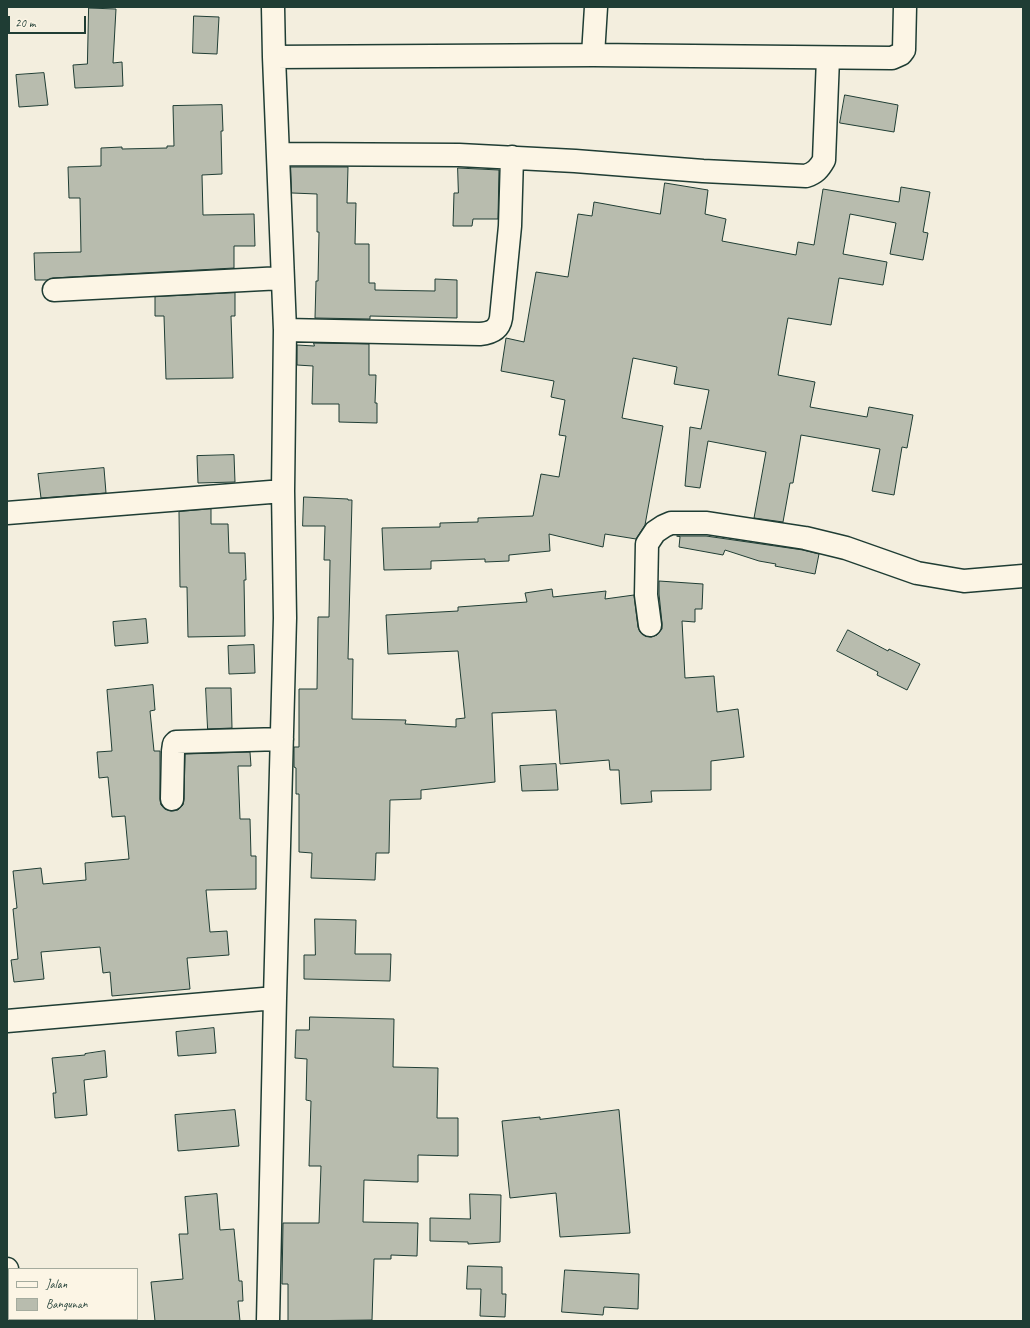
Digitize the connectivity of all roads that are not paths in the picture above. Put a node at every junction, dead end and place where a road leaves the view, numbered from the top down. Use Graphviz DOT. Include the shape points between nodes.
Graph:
graph roads {
  1 [pos="273,7"];
  2 [pos="596,7"];
  3 [pos="905,7"];
  4 [pos="593,55"];
  5 [pos="274,57"];
  6 [pos="828,58"];
  7 [pos="278,154"];
  8 [pos="512,157"];
  9 [pos="282,278"];
  10 [pos="54,290"];
  11 [pos="285,330"];
  12 [pos="283,491"];
  13 [pos="7,513"];
  14 [pos="1023,576"];
  15 [pos="650,625"];
  16 [pos="282,739"];
  17 [pos="172,799"];
  18 [pos="275,998"];
  19 [pos="7,1021"];
  20 [pos="7,1269"];
  21 [pos="7,1297"];
  22 [pos="268,1321"];
  1 -- 5 [label="street"];
  2 -- 4 [label="street"];
  3 -- 6 [label="street" via="904,50 901,54 892,58"];
  4 -- 5 [label="street"];
  4 -- 6 [label="street"];
  5 -- 7 [label="street"];
  6 -- 8 [label="street" via="824,160 819,169 806,176"];
  7 -- 8 [label="street"];
  7 -- 9 [label="street"];
  8 -- 11 [label="street" via="510,226 502,318 498,328 480,334"];
  9 -- 10 [label="street"];
  9 -- 11 [label="street"];
  11 -- 12 [label="street"];
  12 -- 13 [label="street"];
  12 -- 16 [label="street" via="285,618"];
  14 -- 15 [label="street" via="964,581 917,573 846,548 805,538 707,522 671,523 655,532 647,544 646,595"];
  16 -- 17 [label="street" via="176,742 173,751"];
  16 -- 18 [label="street"];
  18 -- 19 [label="street"];
  18 -- 22 [label="street"];
  20 -- 21 [label="street"];
}
